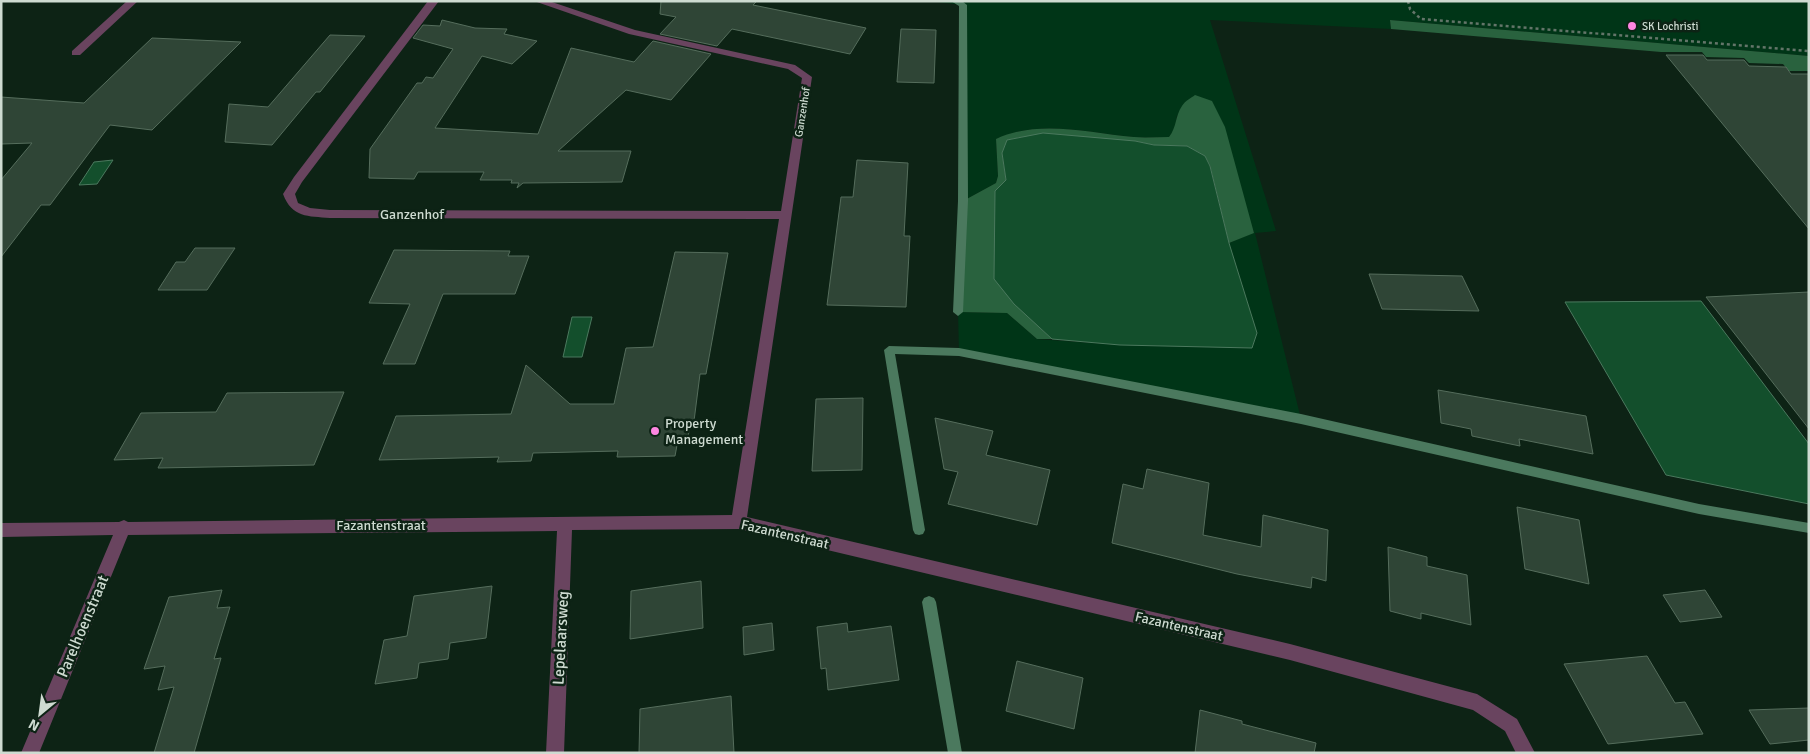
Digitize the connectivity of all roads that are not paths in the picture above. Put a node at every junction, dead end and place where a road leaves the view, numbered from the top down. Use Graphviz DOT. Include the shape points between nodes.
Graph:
graph roads {
  1 [pos="133,1"];
  2 [pos="434,1"];
  3 [pos="539,1"];
  4 [pos="76,52"];
  5 [pos="785,215"];
  6 [pos="739,522"];
  7 [pos="565,524"];
  8 [pos="124,527"];
  9 [pos="1,530"];
  10 [pos="30,753"];
  11 [pos="555,753"];
  12 [pos="1526,753"];
  1 -- 4 [label="street"];
  2 -- 5 [label="street, Ganzenhof" via="298,180 289,194 294,205 308,212 330,214"];
  3 -- 5 [label="street, Ganzenhof" via="632,32 791,67 808,77"];
  5 -- 6 [label="street, Ganzenhof"];
  6 -- 7 [label="street, Fazantenstraat"];
  6 -- 12 [label="street, Fazantenstraat" via="1281,650 1477,703 1511,725"];
  7 -- 8 [label="street, Fazantenstraat"];
  7 -- 11 [label="street, Lepelaarsweg"];
  8 -- 9 [label="street, Fazantenstraat"];
  8 -- 10 [label="street, Parelhoenstraat"];
}
